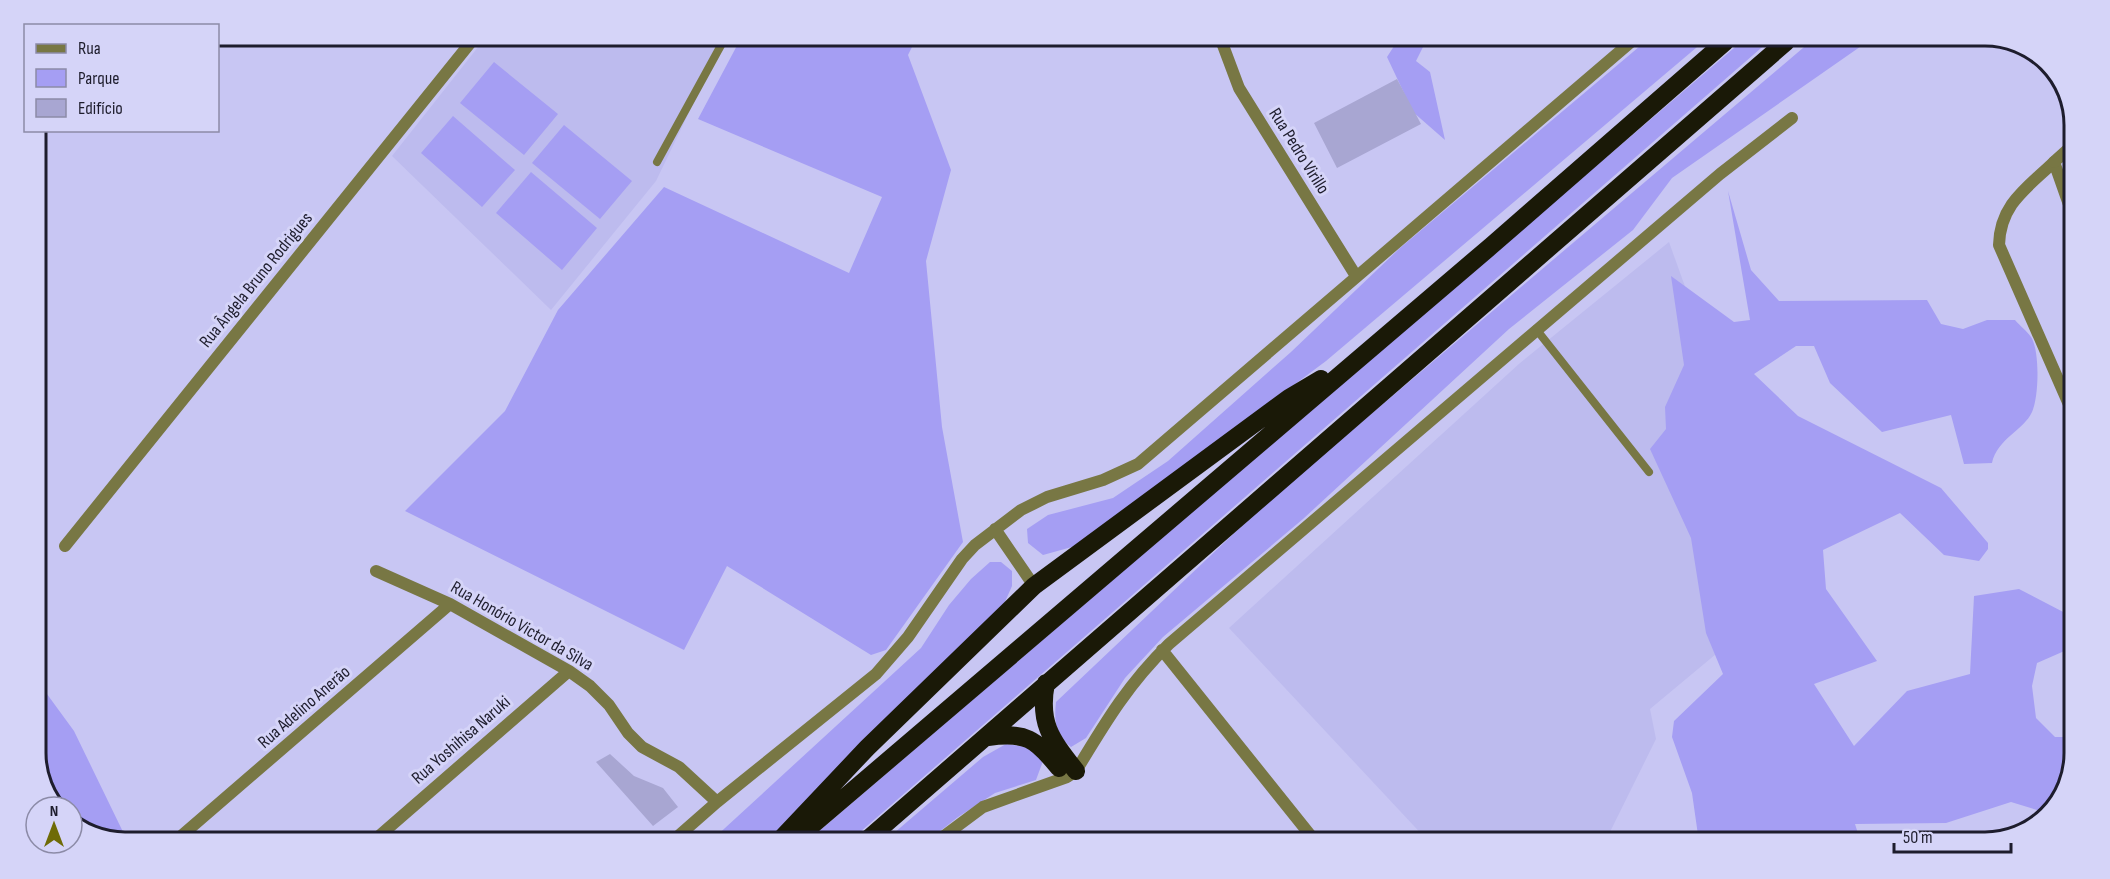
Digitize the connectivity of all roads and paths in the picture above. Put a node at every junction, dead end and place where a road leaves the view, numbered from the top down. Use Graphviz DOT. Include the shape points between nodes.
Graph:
graph roads {
  1 [pos="468,46"];
  2 [pos="721,46"];
  3 [pos="1223,46"];
  4 [pos="1626,46"];
  5 [pos="1720,46"];
  6 [pos="1781,46"];
  7 [pos="1792,118"];
  8 [pos="2063,154"];
  9 [pos="657,162"];
  10 [pos="2054,162"];
  11 [pos="2063,188"];
  12 [pos="1356,276"];
  13 [pos="1536,330"];
  14 [pos="1369,349"];
  15 [pos="2063,392"];
  16 [pos="1649,472"];
  17 [pos="995,529"];
  18 [pos="65,546"];
  19 [pos="376,571"];
  20 [pos="1034,586"];
  21 [pos="450,604"];
  22 [pos="1162,650"];
  23 [pos="569,671"];
  24 [pos="1046,683"];
  25 [pos="988,737"];
  26 [pos="1071,774"];
  27 [pos="717,802"];
  28 [pos="186,832"];
  29 [pos="384,832"];
  30 [pos="683,832"];
  31 [pos="788,832"];
  32 [pos="804,832"];
  33 [pos="876,832"];
  34 [pos="949,832"];
  35 [pos="1308,832"];
  1 -- 18 [label="street, Rua Ângela Bruno Rodrigues"];
  2 -- 9 [label="lane"];
  3 -- 12 [label="street, Rua Pedro Virillo" via="1239,88"];
  4 -- 12 [label="street"];
  5 -- 14 [label="highway"];
  6 -- 24 [label="highway"];
  7 -- 13 [label="street"];
  8 -- 10 [label="street"];
  10 -- 11 [label="street"];
  10 -- 15 [label="street" via="2008,207 1999,226 1999,245"];
  12 -- 17 [label="street" via="1138,464 1103,480 1047,497"];
  13 -- 16 [label="lane"];
  13 -- 22 [label="street"];
  14 -- 20 [label="highway" via="1289,398"];
  14 -- 32 [label="highway"];
  17 -- 20 [label="street"];
  17 -- 27 [label="street" via="968,552 908,637 876,674"];
  19 -- 21 [label="street, Rua Honório Victor da Silva"];
  20 -- 31 [label="highway" via="867,748"];
  21 -- 23 [label="street, Rua Honório Victor da Silva"];
  21 -- 28 [label="street, Rua Adelino Anerão"];
  22 -- 26 [label="street" via="1126,689"];
  22 -- 35 [label="street"];
  23 -- 27 [label="street, Rua Honório Victor da Silva" via="609,705 642,747 679,766"];
  23 -- 29 [label="street, Rua Yoshihisa Naruki"];
  24 -- 25 [label="highway"];
  24 -- 26 [label="highway" via="1042,705 1046,725"];
  25 -- 26 [label="highway" via="1014,734 1034,740"];
  25 -- 33 [label="highway"];
  26 -- 34 [label="street" via="983,807"];
  27 -- 30 [label="street"];
}
